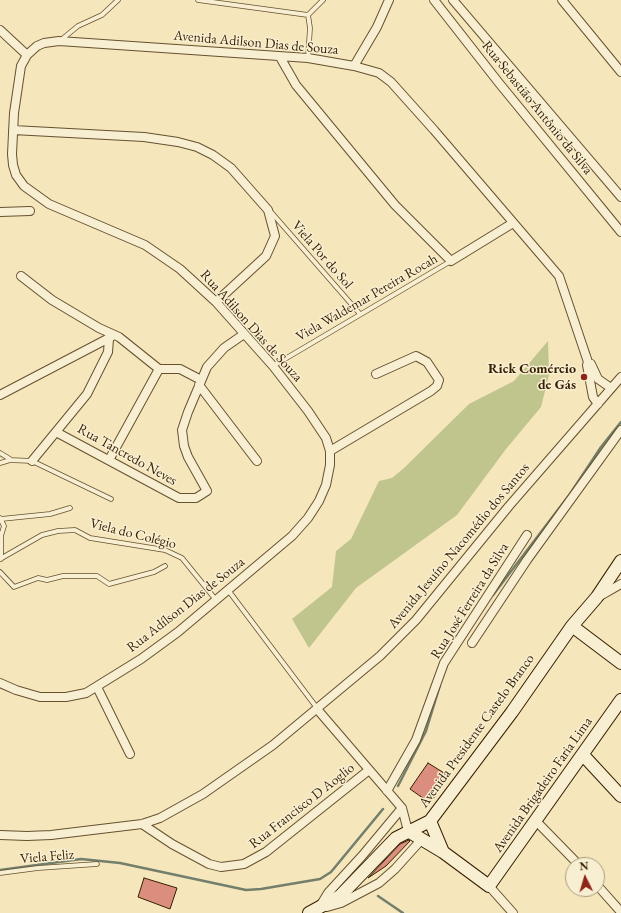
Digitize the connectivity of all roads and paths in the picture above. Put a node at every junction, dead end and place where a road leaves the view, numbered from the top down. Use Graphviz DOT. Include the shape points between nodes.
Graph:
graph roads {
  1 [pos="118,0"];
  2 [pos="198,0"];
  3 [pos="323,0"];
  4 [pos="390,0"];
  5 [pos="434,0"];
  6 [pos="453,0"];
  7 [pos="562,0"];
  8 [pos="308,15"];
  9 [pos="0,30"];
  10 [pos="59,41"];
  11 [pos="27,55"];
  12 [pos="280,57"];
  13 [pos="308,58"];
  14 [pos="354,66"];
  15 [pos="621,72"];
  16 [pos="13,130"];
  17 [pos="24,186"];
  18 [pos="621,197"];
  19 [pos="268,210"];
  20 [pos="30,211"];
  21 [pos="0,212"];
  22 [pos="513,223"];
  23 [pos="621,232"];
  24 [pos="451,261"];
  25 [pos="21,276"];
  26 [pos="216,302"];
  27 [pos="360,314"];
  28 [pos="244,334"];
  29 [pos="112,337"];
  30 [pos="588,362"];
  31 [pos="272,366"];
  32 [pos="159,369"];
  33 [pos="376,374"];
  34 [pos="621,377"];
  35 [pos="200,382"];
  36 [pos="611,388"];
  37 [pos="0,395"];
  38 [pos="598,404"];
  39 [pos="621,430"];
  40 [pos="56,432"];
  41 [pos="330,451"];
  42 [pos="0,453"];
  43 [pos="10,460"];
  44 [pos="109,460"];
  45 [pos="32,461"];
  46 [pos="257,461"];
  47 [pos="0,463"];
  48 [pos="111,498"];
  49 [pos="70,508"];
  50 [pos="0,518"];
  51 [pos="527,535"];
  52 [pos="1,559"];
  53 [pos="621,561"];
  54 [pos="165,566"];
  55 [pos="0,572"];
  56 [pos="621,584"];
  57 [pos="228,590"];
  58 [pos="597,597"];
  59 [pos="216,600"];
  60 [pos="572,626"];
  61 [pos="472,643"];
  62 [pos="621,663"];
  63 [pos="0,683"];
  64 [pos="97,687"];
  65 [pos="621,700"];
  66 [pos="317,709"];
  67 [pos="130,754"];
  68 [pos="583,755"];
  69 [pos="369,770"];
  70 [pos="387,791"];
  71 [pos="621,796"];
  72 [pos="402,808"];
  73 [pos="430,821"];
  74 [pos="536,821"];
  75 [pos="142,824"];
  76 [pos="408,831"];
  77 [pos="0,835"];
  78 [pos="422,839"];
  79 [pos="443,852"];
  80 [pos="571,857"];
  81 [pos="97,864"];
  82 [pos="0,873"];
  83 [pos="489,886"];
  84 [pos="605,894"];
  85 [pos="313,911"];
  86 [pos="621,912"];
  87 [pos="513,913"];
  1 -- 10 [label="lane" via="102,15 78,26"];
  2 -- 8 [label="lane"];
  3 -- 8 [label="lane"];
  4 -- 14 [label="street"];
  5 -- 23 [label="street, Rua Sebastião Antônio da Silva"];
  6 -- 18 [label="street, Rua Sebastião Antônio da Silva"];
  7 -- 15 [label="street"];
  8 -- 13 [label="lane"];
  9 -- 11 [label="street"];
  10 -- 11 [label="street, Avenida Adilson Dias de Souza" via="37,46"];
  10 -- 12 [label="street, Avenida Adilson Dias de Souza"];
  11 -- 16 [label="street, Avenida Adilson Dias de Souza" via="18,74"];
  12 -- 13 [label="street, Avenida Adilson Dias de Souza"];
  12 -- 24 [label="street" via="296,85 394,205"];
  13 -- 14 [label="street, Avenida Adilson Dias de Souza"];
  14 -- 22 [label="street, Avenida Adilson Dias de Souza" via="379,73 391,82"];
  16 -- 17 [label="street, Avenida Adilson Dias de Souza" via="13,165"];
  16 -- 19 [label="street" via="144,137 197,147 231,168"];
  17 -- 26 [label="street, Rua Adilson Dias de Souza" via="49,204 145,245 180,269"];
  19 -- 26 [label="street" via="275,236 266,256"];
  19 -- 27 [label="lane, Viela Por do Sol"];
  20 -- 21 [label="street"];
  22 -- 24 [label="street"];
  22 -- 30 [label="street, Avenida Adilson Dias de Souza" via="559,276"];
  24 -- 27 [label="lane, Viela Waldemar Pereira Rocah"];
  25 -- 29 [label="street" via="52,300"];
  26 -- 28 [label="street, Rua Adilson Dias de Souza"];
  27 -- 31 [label="lane, Viela Waldemar Pereira Rocah"];
  28 -- 31 [label="street, Rua Adilson Dias de Souza"];
  28 -- 35 [label="street" via="215,357"];
  29 -- 32 [label="street"];
  29 -- 37 [label="street"];
  29 -- 40 [label="street" via="108,352 87,394"];
  30 -- 36 [label="street, Avenida Adilson Dias de Souza" via="598,379"];
  30 -- 38 [label="street, Avenida Adilson Dias de Souza" via="592,397"];
  31 -- 41 [label="street, Rua Adilson Dias de Souza" via="320,428"];
  32 -- 35 [label="street" via="180,368"];
  32 -- 44 [label="street"];
  33 -- 41 [label="street" via="416,356 427,362 439,380 431,391"];
  34 -- 36 [label="street, Avenida Jesuíno Nacomédio dos Santos"];
  35 -- 44 [label="street, Rua Tancredo Neves" via="182,430 182,437 188,457 207,491 196,498 179,498"];
  35 -- 46 [label="street"];
  36 -- 38 [label="street, Avenida Jesuíno Nacomédio dos Santos"];
  38 -- 66 [label="street, Avenida Jesuíno Nacomédio dos Santos" via="509,506 416,620 380,656"];
  39 -- 61 [label="street, Rua José Ferreira da Silva" via="527,560"];
  40 -- 44 [label="street, Rua Tancredo Neves"];
  40 -- 45 [label="street"];
  41 -- 57 [label="street, Rua Adílson Dias de Souza" via="326,485 308,518 292,536"];
  42 -- 43 [label="lane"];
  43 -- 45 [label="lane"];
  43 -- 47 [label="lane"];
  45 -- 48 [label="lane"];
  49 -- 50 [label="lane" via="50,514"];
  50 -- 52 [label="lane" via="4,526 1,536"];
  51 -- 70 [label="street, Rua José Ferreira da Silva" via="444,663 416,740"];
  52 -- 59 [label="lane, Viela do Colégio" via="42,535 75,530 90,538 165,550 182,558"];
  53 -- 58 [label="street, Avenida Presidente Castelo Branco"];
  54 -- 55 [label="lane" via="154,572 109,584 97,576 63,576 47,580 38,578 14,587"];
  56 -- 58 [label="street"];
  57 -- 59 [label="street, Rua Adílson Dias de Souza"];
  57 -- 66 [label="lane"];
  58 -- 60 [label="street, Avenida Presidente Castelo Branco"];
  59 -- 64 [label="street, Rua Adílson Dias de Souza" via="178,632"];
  60 -- 62 [label="street"];
  60 -- 73 [label="street, Avenida Presidente Castelo Branco" via="512,712"];
  63 -- 64 [label="street, Rua Adílson Dias de Souza" via="27,694 53,698 86,693"];
  64 -- 67 [label="street"];
  65 -- 68 [label="street, Avenida Brigadeiro Faria Lima"];
  66 -- 69 [label="street"];
  66 -- 75 [label="street, Avenida Jesuíno Nacomédio dos Santos" via="272,745 202,794 160,818"];
  68 -- 71 [label="street"];
  68 -- 74 [label="street, Avenida Brigadeiro Faria Lima"];
  69 -- 70 [label="street"];
  69 -- 75 [label="street, Rua Francisco D Aoglio" via="266,852 244,864 221,867 209,864"];
  70 -- 72 [label="street"];
  72 -- 76 [label="street"];
  72 -- 85 [label="street, Avenida Presidente Castelo Branco"];
  73 -- 76 [label="street, Avenida Presidente Castelo Branco"];
  73 -- 79 [label="street"];
  74 -- 80 [label="street"];
  74 -- 83 [label="street, Avenida Brigadeiro Faria Lima"];
  75 -- 77 [label="street, Avenida Jesuíno Nacomédio dos Santos" via="52,835"];
  76 -- 78 [label="street"];
  76 -- 85 [label="street, Avenida Presidente Castelo Branco" via="396,838 340,896"];
  78 -- 79 [label="street"];
  78 -- 85 [label="street" via="379,883 341,903"];
  79 -- 83 [label="street"];
  81 -- 82 [label="lane, Viela Feliz"];
  83 -- 87 [label="street"];
  84 -- 86 [label="street"];
}
